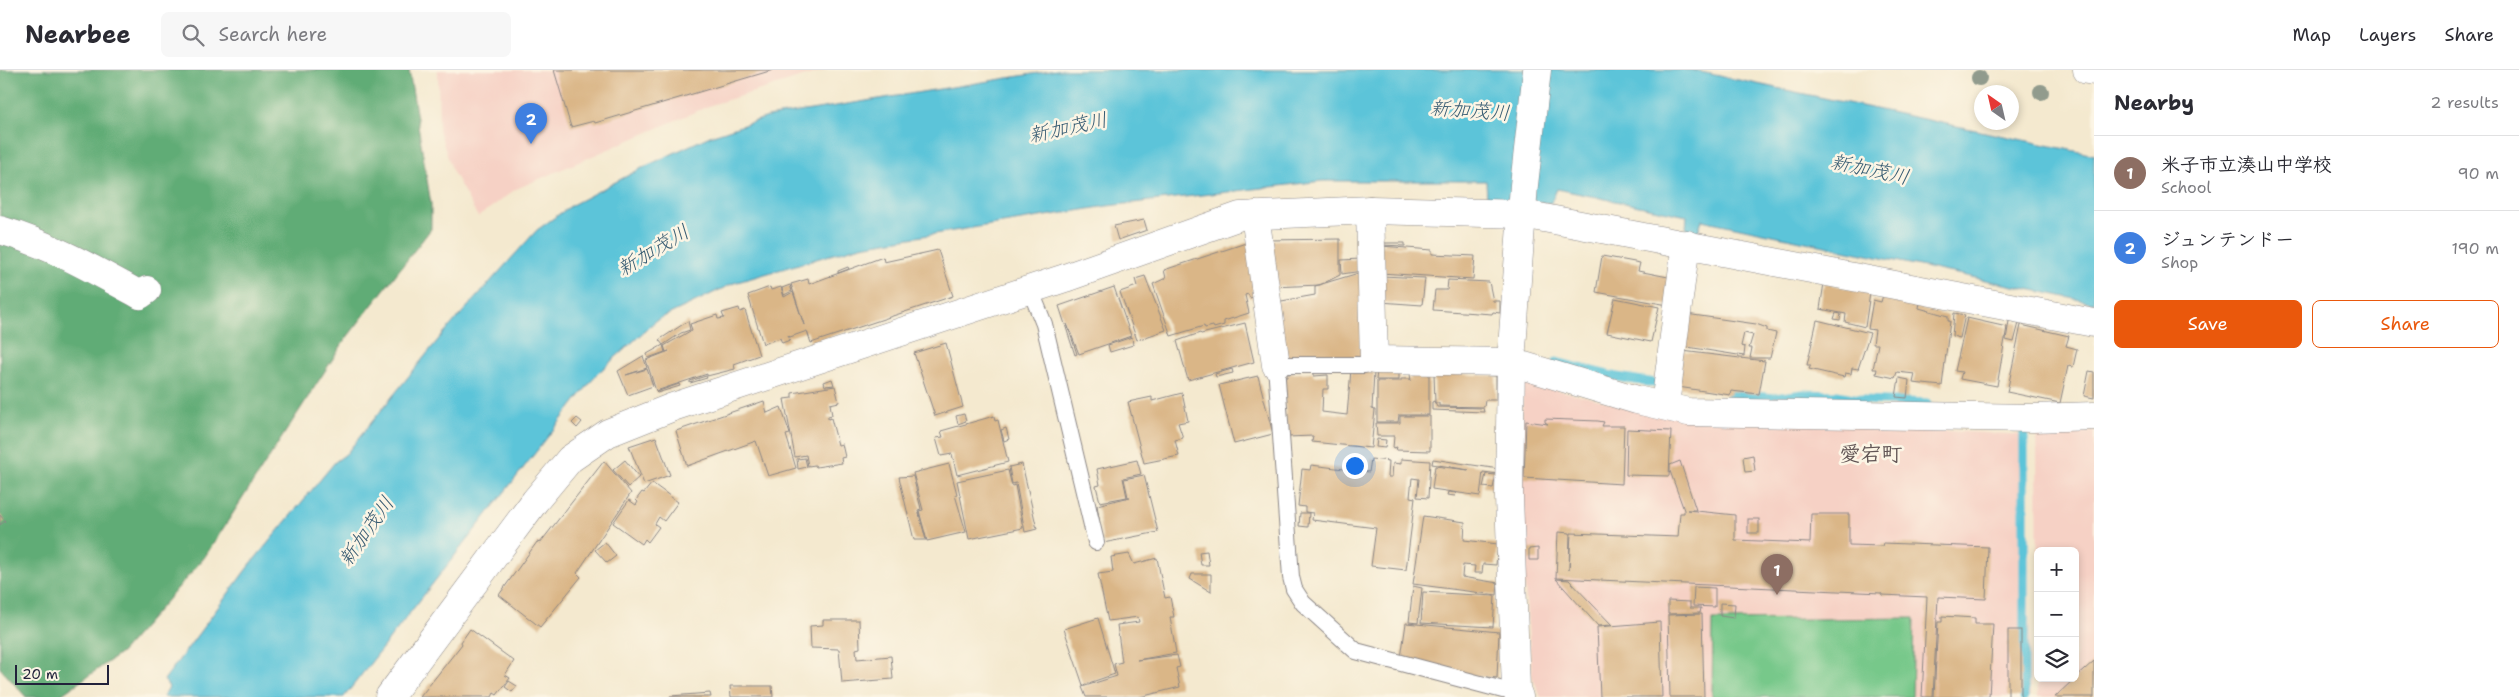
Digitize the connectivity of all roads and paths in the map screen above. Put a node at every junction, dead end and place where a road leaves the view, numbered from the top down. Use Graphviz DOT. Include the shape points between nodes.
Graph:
graph roads {
  1 [pos="1537,70"];
  2 [pos="2087,70"];
  3 [pos="2094,72"];
  4 [pos="1370,210"];
  5 [pos="1523,214"];
  6 [pos="1255,215"];
  7 [pos="0,230"];
  8 [pos="1686,244"];
  9 [pos="1030,289"];
  10 [pos="147,290"];
  11 [pos="2094,323"];
  12 [pos="1374,360"];
  13 [pos="1511,362"];
  14 [pos="1276,365"];
  15 [pos="1665,405"];
  16 [pos="2094,416"];
  17 [pos="1096,542"];
  18 [pos="1518,693"];
  19 [pos="389,697"];
  1 -- 5 [label="street"];
  2 -- 3 [label="street"];
  4 -- 5 [label="street"];
  4 -- 6 [label="street"];
  4 -- 12 [label="street"];
  5 -- 8 [label="street"];
  5 -- 13 [label="street"];
  6 -- 9 [label="street" via="1240,216"];
  6 -- 14 [label="street"];
  7 -- 10 [label="street" via="82,263 140,295"];
  8 -- 11 [label="street"];
  8 -- 15 [label="street"];
  9 -- 17 [label="lane" via="1044,324"];
  9 -- 19 [label="street" via="673,407 608,433 586,446 570,459 535,501"];
  12 -- 13 [label="street"];
  12 -- 14 [label="lane" via="1365,365"];
  13 -- 15 [label="street" via="1637,400"];
  13 -- 18 [label="street" via="1509,497"];
  14 -- 18 [label="lane" via="1291,577 1303,603 1356,651"];
  15 -- 16 [label="street" via="1688,412 2033,418"];
}
